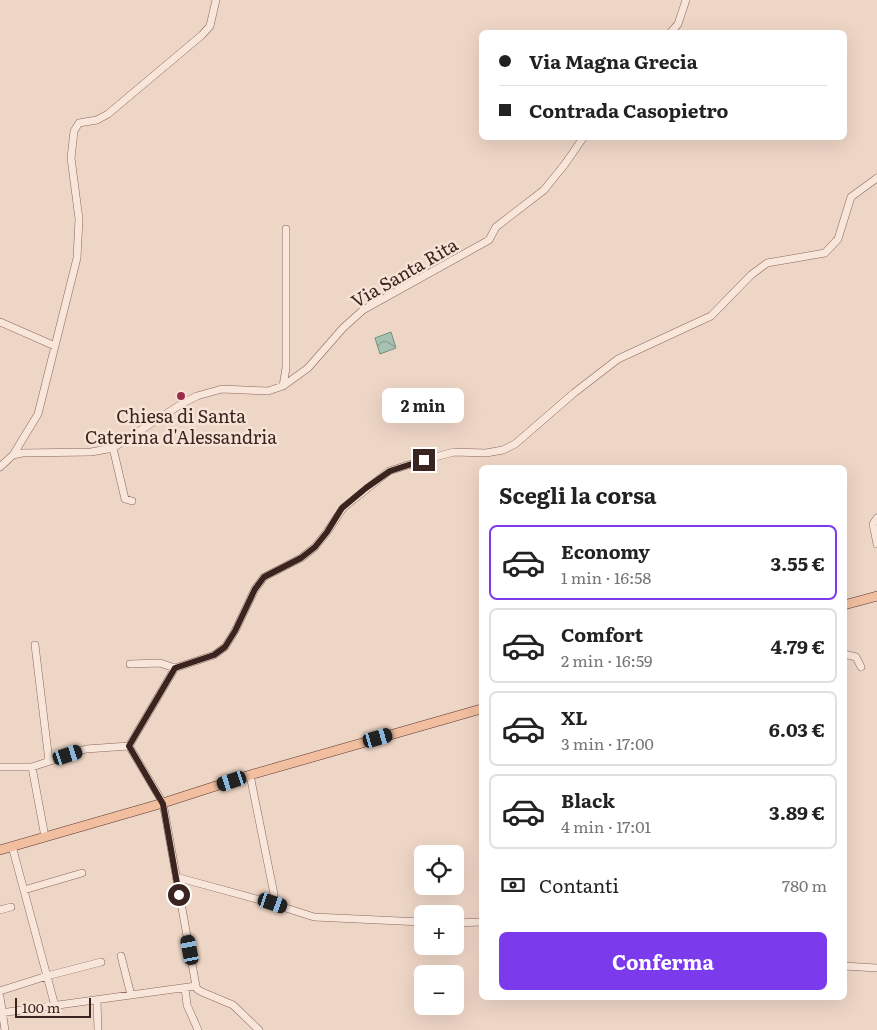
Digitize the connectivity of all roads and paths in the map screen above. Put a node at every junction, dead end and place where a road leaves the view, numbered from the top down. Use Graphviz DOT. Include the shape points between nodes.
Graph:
graph roads {
  1 [pos="216,0"];
  2 [pos="686,0"];
  3 [pos="673,30"];
  4 [pos="582,140"];
  5 [pos="877,178"];
  6 [pos="286,229"];
  7 [pos="0,322"];
  8 [pos="55,346"];
  9 [pos="283,386"];
  10 [pos="113,448"];
  11 [pos="13,455"];
  12 [pos="0,467"];
  13 [pos="132,501"];
  14 [pos="877,518"];
  15 [pos="877,544"];
  16 [pos="877,596"];
  17 [pos="847,604"];
  18 [pos="35,645"];
  19 [pos="847,655"];
  20 [pos="130,664"];
  21 [pos="861,667"];
  22 [pos="175,668"];
  23 [pos="479,710"];
  24 [pos="129,746"];
  25 [pos="49,761"];
  26 [pos="32,766"];
  27 [pos="0,767"];
  28 [pos="250,775"];
  29 [pos="163,804"];
  30 [pos="45,837"];
  31 [pos="12,846"];
  32 [pos="0,850"];
  33 [pos="82,873"];
  34 [pos="176,877"];
  35 [pos="24,890"];
  36 [pos="273,903"];
  37 [pos="11,907"];
  38 [pos="0,910"];
  39 [pos="414,922"];
  40 [pos="479,922"];
  41 [pos="464,923"];
  42 [pos="121,956"];
  43 [pos="101,962"];
  44 [pos="847,966"];
  45 [pos="877,968"];
  46 [pos="47,976"];
  47 [pos="196,986"];
  48 [pos="185,988"];
  49 [pos="0,991"];
  50 [pos="131,995"];
  51 [pos="0,997"];
  52 [pos="97,1001"];
  53 [pos="55,1006"];
  54 [pos="1,1012"];
  55 [pos="5,1030"];
  56 [pos="98,1030"];
  57 [pos="198,1030"];
  58 [pos="259,1030"];
  1 -- 8 [label="street" via="210,26 202,34 108,114 76,126 71,158 79,219 77,258"];
  2 -- 3 [label="street"];
  4 -- 9 [label="street, Via Santa Rita" via="544,190 496,227 490,240 363,310 308,368"];
  5 -- 22 [label="street" via="851,197 838,239 825,252 768,263 751,275 711,316 618,359 515,444 486,453 454,452 390,471 342,508 315,547 264,577 225,647 214,655"];
  6 -- 9 [label="street" via="286,368"];
  7 -- 8 [label="street"];
  8 -- 11 [label="street" via="38,414"];
  9 -- 10 [label="street, Via Santa Rita" via="268,391 222,389 204,394 183,403"];
  10 -- 11 [label="street, Via Santa Rita"];
  10 -- 13 [label="street" via="125,499"];
  11 -- 12 [label="street"];
  14 -- 15 [label="street" via="873,524"];
  16 -- 17 [label="main road"];
  18 -- 25 [label="street"];
  19 -- 21 [label="street" via="856,657"];
  20 -- 22 [label="street" via="160,663"];
  22 -- 24 [label="street"];
  23 -- 28 [label="main road"];
  24 -- 25 [label="street" via="86,749"];
  24 -- 29 [label="street"];
  25 -- 26 [label="street"];
  26 -- 27 [label="street"];
  26 -- 30 [label="street"];
  28 -- 29 [label="main road"];
  28 -- 36 [label="street" via="274,894"];
  29 -- 30 [label="main road"];
  29 -- 34 [label="street"];
  30 -- 31 [label="main road"];
  31 -- 32 [label="main road"];
  31 -- 35 [label="street"];
  33 -- 35 [label="street"];
  34 -- 36 [label="street"];
  34 -- 47 [label="street"];
  35 -- 46 [label="street"];
  36 -- 39 [label="street" via="314,917"];
  37 -- 38 [label="street"];
  40 -- 41 [label="street"];
  42 -- 50 [label="street"];
  43 -- 46 [label="street"];
  44 -- 45 [label="street"];
  46 -- 49 [label="street"];
  46 -- 53 [label="street"];
  47 -- 48 [label="street"];
  47 -- 58 [label="street" via="232,1006"];
  48 -- 50 [label="street"];
  48 -- 57 [label="street" via="187,1005"];
  50 -- 52 [label="street"];
  51 -- 54 [label="street"];
  52 -- 53 [label="street"];
  52 -- 56 [label="street"];
  53 -- 54 [label="street"];
  54 -- 55 [label="street"];
}
